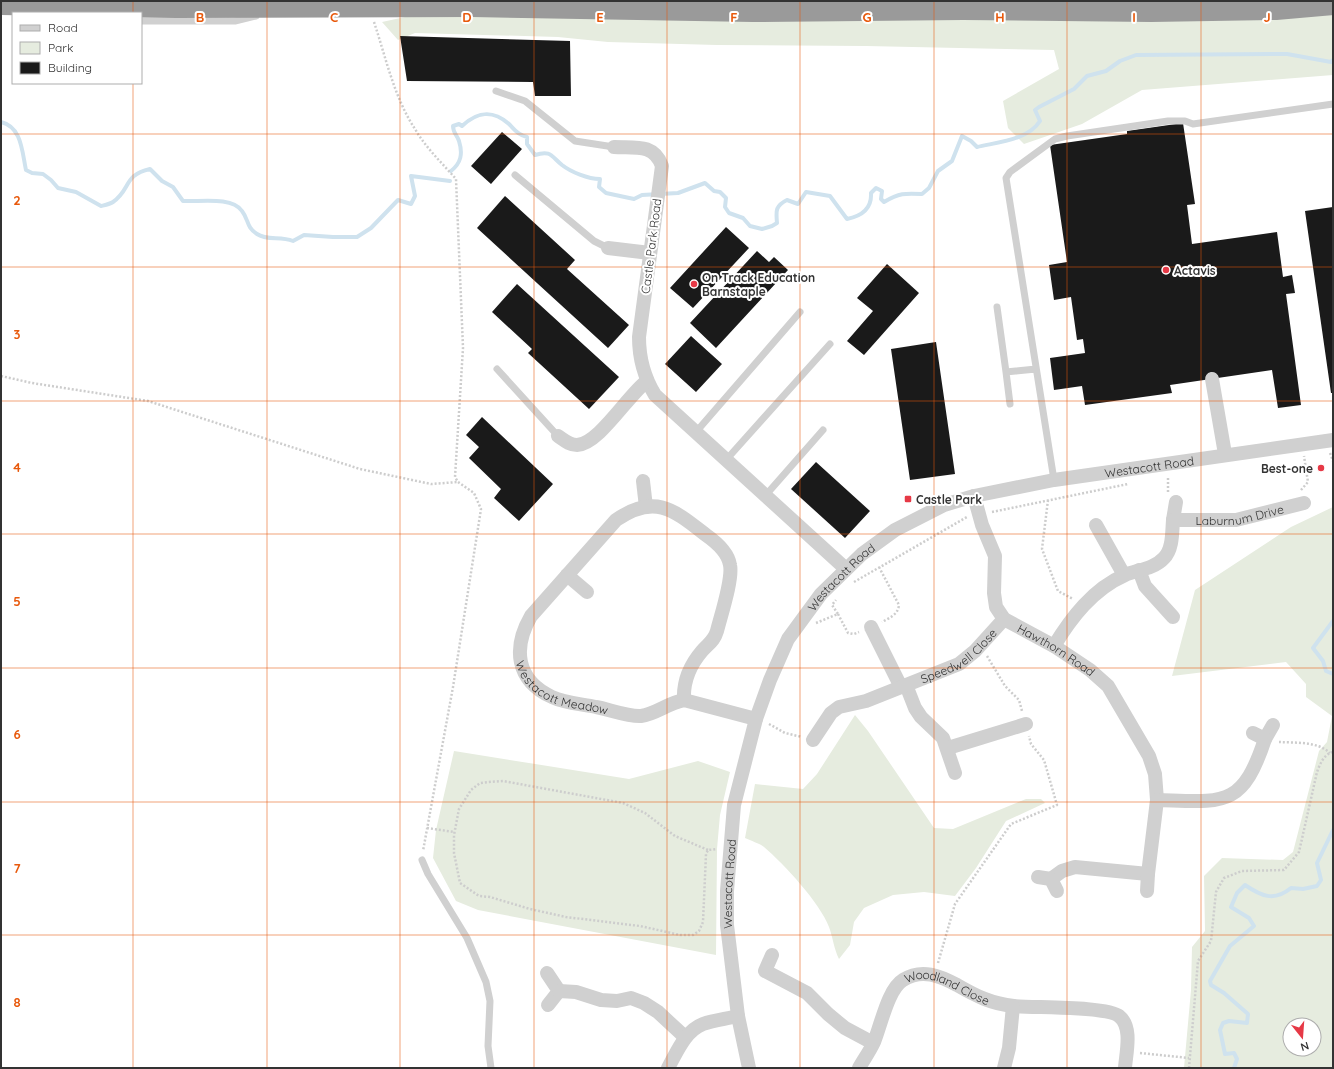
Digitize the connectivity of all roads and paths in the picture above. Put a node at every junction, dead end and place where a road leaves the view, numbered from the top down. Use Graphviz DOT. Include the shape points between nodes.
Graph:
graph roads {
  1 [pos="1,4"];
  2 [pos="476,4"];
  3 [pos="1333,4"];
  4 [pos="369,7"];
  5 [pos="320,8"];
  6 [pos="38,9"];
  7 [pos="142,20"];
  8 [pos="496,91"];
  9 [pos="1333,104"];
  10 [pos="614,147"];
  11 [pos="515,175"];
  12 [pos="608,248"];
  13 [pos="650,253"];
  14 [pos="997,307"];
  15 [pos="800,312"];
  16 [pos="830,344"];
  17 [pos="497,369"];
  18 [pos="1036,369"];
  19 [pos="1006,372"];
  20 [pos="1,376"];
  21 [pos="1212,379"];
  22 [pos="647,382"];
  23 [pos="1010,404"];
  24 [pos="824,430"];
  25 [pos="696,432"];
  26 [pos="558,436"];
  27 [pos="1333,440"];
  28 [pos="1323,453"];
  29 [pos="1225,454"];
  30 [pos="1310,455"];
  31 [pos="1304,456"];
  32 [pos="1296,457"];
  33 [pos="726,460"];
  34 [pos="1333,461"];
  35 [pos="1176,476"];
  36 [pos="1161,478"];
  37 [pos="1054,480"];
  38 [pos="458,482"];
  39 [pos="643,482"];
  40 [pos="1131,484"];
  41 [pos="765,496"];
  42 [pos="974,496"];
  43 [pos="1048,500"];
  44 [pos="1176,502"];
  45 [pos="1304,503"];
  46 [pos="646,507"];
  47 [pos="979,514"];
  48 [pos="1173,520"];
  49 [pos="1096,525"];
  50 [pos="880,567"];
  51 [pos="846,569"];
  52 [pos="1139,570"];
  53 [pos="568,575"];
  54 [pos="1124,575"];
  55 [pos="851,584"];
  56 [pos="587,592"];
  57 [pos="841,594"];
  58 [pos="1084,605"];
  59 [pos="838,614"];
  60 [pos="1174,617"];
  61 [pos="1004,619"];
  62 [pos="813,625"];
  63 [pos="871,627"];
  64 [pos="981,645"];
  65 [pos="1054,646"];
  66 [pos="904,686"];
  67 [pos="684,700"];
  68 [pos="760,720"];
  69 [pos="769,724"];
  70 [pos="1026,724"];
  71 [pos="1273,725"];
  72 [pos="766,730"];
  73 [pos="1259,736"];
  74 [pos="813,740"];
  75 [pos="948,748"];
  76 [pos="1331,752"];
  77 [pos="955,773"];
  78 [pos="1157,800"];
  79 [pos="427,828"];
  80 [pos="454,832"];
  81 [pos="730,848"];
  82 [pos="708,850"];
  83 [pos="422,860"];
  84 [pos="1148,874"];
  85 [pos="1049,882"];
  86 [pos="1147,891"];
  87 [pos="772,955"];
  88 [pos="548,973"];
  89 [pos="934,974"];
  90 [pos="559,991"];
  91 [pos="548,1005"];
  92 [pos="1013,1006"];
  93 [pos="738,1016"];
  94 [pos="685,1037"];
  95 [pos="873,1043"];
  96 [pos="1126,1051"];
  97 [pos="1189,1058"];
  98 [pos="491,1068"];
  99 [pos="668,1068"];
  100 [pos="749,1068"];
  101 [pos="859,1068"];
  102 [pos="1004,1068"];
  103 [pos="1125,1068"];
  104 [pos="1189,1068"];
  1 -- 6 [label="highway"];
  2 -- 3 [label="highway" via="1151,11 1276,9"];
  2 -- 4 [label="highway"];
  4 -- 5 [label="highway"];
  4 -- 38 [label="path" via="385,62 414,129 456,179 463,348 455,477"];
  5 -- 6 [label="highway"];
  5 -- 7 [label="lane" via="264,13 234,22"];
  8 -- 10 [label="lane" via="525,101 575,141"];
  9 -- 18 [label="lane" via="1193,124 1185,120 1168,121 1055,139 1010,172 1006,178"];
  10 -- 13 [label="street, Castle Park Road" via="646,148 659,157 662,166"];
  11 -- 12 [label="lane" via="594,241"];
  12 -- 13 [label="street"];
  13 -- 22 [label="street, Castle Park Road" via="639,352"];
  14 -- 19 [label="lane"];
  15 -- 25 [label="lane"];
  16 -- 33 [label="lane"];
  17 -- 26 [label="lane"];
  18 -- 19 [label="lane"];
  18 -- 37 [label="lane"];
  19 -- 23 [label="lane"];
  20 -- 38 [label="path" via="148,401 360,469 431,484"];
  21 -- 29 [label="street"];
  22 -- 25 [label="street, Castle Park Road" via="655,395"];
  22 -- 26 [label="street" via="592,440 579,445 569,444"];
  24 -- 41 [label="lane"];
  25 -- 33 [label="street, Castle Park Road"];
  27 -- 29 [label="street, Westacott Road"];
  28 -- 34 [label="path" via="1330,452"];
  29 -- 37 [label="street, Westacott Road"];
  30 -- 31 [label="path"];
  31 -- 32 [label="path"];
  31 -- 45 [label="path" via="1308,482 1301,490"];
  33 -- 41 [label="street, Castle Park Road"];
  35 -- 36 [label="path"];
  37 -- 42 [label="street, Westacott Road"];
  38 -- 79 [label="path" via="474,493 481,509 480,525"];
  39 -- 46 [label="street"];
  40 -- 43 [label="path"];
  41 -- 51 [label="street, Castle Park Road"];
  42 -- 47 [label="street, Hawthorn Road"];
  42 -- 51 [label="street, Westacott Road" via="944,505 895,530"];
  43 -- 47 [label="path"];
  43 -- 58 [label="path" via="1042,549 1058,591"];
  44 -- 48 [label="street"];
  45 -- 48 [label="street, Laburnum Drive" via="1236,520"];
  46 -- 53 [label="street, Westacott Meadow" via="629,511 616,520"];
  46 -- 67 [label="street, Westacott Meadow" via="665,508 677,512 726,553 730,565 718,631 713,641 693,663 687,675"];
  47 -- 50 [label="path" via="964,517"];
  47 -- 61 [label="street, Hawthorn Road" via="995,556 994,593 996,607"];
  48 -- 52 [label="street" via="1170,549 1165,558"];
  49 -- 54 [label="street"];
  50 -- 55 [label="path"];
  50 -- 63 [label="path" via="899,605 893,616"];
  51 -- 68 [label="street, Westacott Road" via="821,594 788,640 770,680"];
  52 -- 54 [label="street"];
  52 -- 60 [label="street" via="1145,586"];
  53 -- 56 [label="street"];
  53 -- 67 [label="street, Westacott Meadow" via="531,616 523,630 519,646 520,657 529,681 553,698 640,716"];
  54 -- 58 [label="street" via="1107,585"];
  57 -- 59 [label="path" via="832,605"];
  58 -- 65 [label="street"];
  59 -- 62 [label="path"];
  59 -- 63 [label="path" via="848,632 854,634"];
  61 -- 64 [label="street, Speedwell Close"];
  61 -- 65 [label="street, Hawthorn Road"];
  63 -- 66 [label="street, Speedwell Close"];
  64 -- 66 [label="street, Speedwell Close" via="959,664"];
  64 -- 70 [label="path" via="1005,686 1019,700"];
  65 -- 78 [label="street, Hawthorn Road" via="1090,670 1108,686 1149,756 1155,774"];
  66 -- 74 [label="street, Speedwell Close" via="866,701 839,707 831,713"];
  66 -- 75 [label="street, Speedwell Close" via="921,718 943,738"];
  67 -- 68 [label="street"];
  68 -- 69 [label="path"];
  68 -- 81 [label="street, Westacott Road" via="734,804"];
  69 -- 72 [label="path"];
  69 -- 74 [label="path" via="785,733"];
  70 -- 75 [label="street"];
  70 -- 89 [label="path" via="1031,744 1044,760 1057,805 1011,824 955,904"];
  71 -- 73 [label="street"];
  73 -- 76 [label="path" via="1276,742 1312,744"];
  73 -- 78 [label="street" via="1258,762 1235,793 1210,802"];
  75 -- 77 [label="street, Speedwell Close"];
  76 -- 97 [label="path" via="1320,762 1299,854 1284,870 1242,871 1224,878 1217,891 1211,941 1198,961"];
  78 -- 84 [label="street, Hawthorn Road"];
  79 -- 80 [label="path"];
  79 -- 83 [label="path"];
  80 -- 82 [label="path" via="459,809 471,790 480,784 503,781 623,803 646,813 675,836"];
  80 -- 82 [label="path" via="454,853 460,883 479,896 566,917 633,925 680,935 693,935 699,931 703,922 704,866"];
  81 -- 82 [label="path"];
  81 -- 93 [label="street, Westacott Road" via="727,925"];
  83 -- 98 [label="lane" via="467,938 486,982 490,1001 488,1046"];
  84 -- 85 [label="street" via="1075,867 1062,871"];
  84 -- 86 [label="street, Hawthorn Road"];
  87 -- 95 [label="street" via="765,971 807,993 845,1028"];
  88 -- 90 [label="street"];
  89 -- 92 [label="street, Woodland Close" via="980,998"];
  89 -- 95 [label="street, Woodland Close" via="912,975 895,987"];
  90 -- 91 [label="street"];
  90 -- 94 [label="street" via="576,992 600,1000 617,1001 631,998 658,1012"];
  92 -- 96 [label="street, Woodland Close" via="1087,1009 1113,1013 1120,1016 1126,1025"];
  92 -- 102 [label="street" via="1009,1048"];
  93 -- 94 [label="street" via="703,1024"];
  93 -- 100 [label="street, Westacott Road"];
  94 -- 99 [label="street"];
  95 -- 101 [label="street, Woodland Close"];
  96 -- 97 [label="path"];
  96 -- 103 [label="street, Woodland Close"];
  97 -- 104 [label="path"];
}
